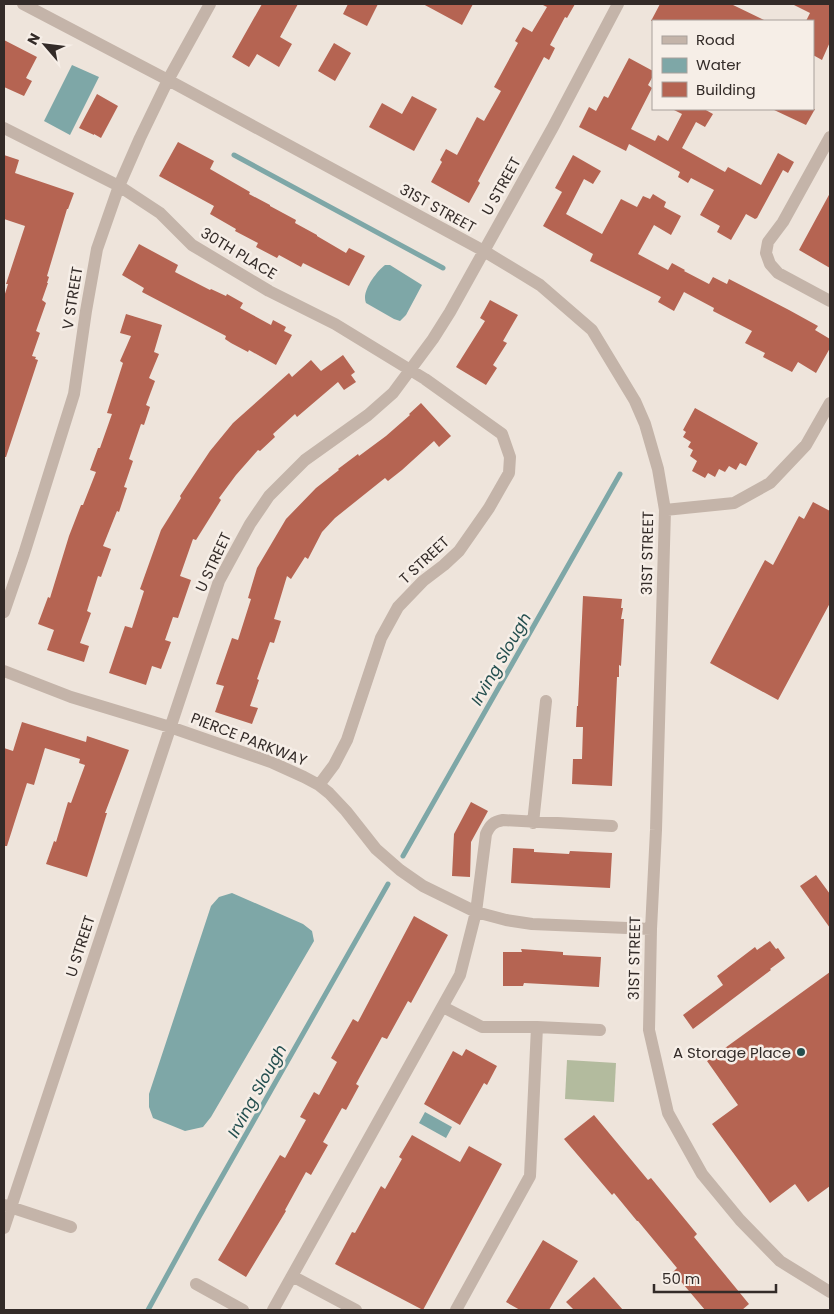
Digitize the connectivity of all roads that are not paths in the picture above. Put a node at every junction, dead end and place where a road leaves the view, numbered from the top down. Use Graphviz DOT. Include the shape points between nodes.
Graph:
graph roads {
  1 [pos="22,4"];
  2 [pos="210,4"];
  3 [pos="618,4"];
  4 [pos="168,80"];
  5 [pos="4,128"];
  6 [pos="830,137"];
  7 [pos="119,186"];
  8 [pos="484,251"];
  9 [pos="830,301"];
  10 [pos="410,369"];
  11 [pos="830,403"];
  12 [pos="665,510"];
  13 [pos="4,612"];
  14 [pos="4,672"];
  15 [pos="546,701"];
  16 [pos="170,728"];
  17 [pos="319,785"];
  18 [pos="533,823"];
  19 [pos="612,826"];
  20 [pos="476,912"];
  21 [pos="651,929"];
  22 [pos="442,1007"];
  23 [pos="537,1027"];
  24 [pos="600,1030"];
  25 [pos="7,1206"];
  26 [pos="71,1227"];
  27 [pos="4,1228"];
  28 [pos="292,1276"];
  29 [pos="196,1284"];
  30 [pos="830,1292"];
  31 [pos="243,1310"];
  32 [pos="274,1310"];
  33 [pos="356,1310"];
  34 [pos="456,1310"];
  1 -- 4 [label="street, 31ST STREET"];
  2 -- 4 [label="street, V STREET"];
  3 -- 8 [label="street, U STREET"];
  4 -- 7 [label="street, V STREET"];
  4 -- 8 [label="street, 31ST STREET"];
  5 -- 7 [label="street, 30TH PLACE"];
  6 -- 9 [label="street" via="784,222 768,242 766,253 778,273"];
  7 -- 10 [label="street, 30TH PLACE" via="160,213 192,245"];
  7 -- 13 [label="street, V STREET" via="97,249 74,394"];
  8 -- 10 [label="street, U STREET" via="445,321"];
  8 -- 12 [label="street, 31ST STREET" via="540,285 592,330 645,424"];
  10 -- 16 [label="street, U STREET" via="393,393 305,460 260,508 219,581"];
  10 -- 17 [label="street, T STREET" via="502,434 510,456 509,473 459,551 398,606 381,638 347,740"];
  11 -- 12 [label="street" via="806,445 770,483 734,503"];
  12 -- 21 [label="street, 31ST STREET"];
  14 -- 16 [label="street, PIERCE PARKWAY"];
  15 -- 18 [label="street"];
  16 -- 17 [label="street, PIERCE PARKWAY" via="271,762"];
  16 -- 25 [label="street, U STREET"];
  17 -- 20 [label="street, PIERCE PARKWAY" via="346,811 376,850 400,870 423,886"];
  18 -- 19 [label="street"];
  18 -- 20 [label="street" via="503,820 495,821 489,827"];
  20 -- 21 [label="street, PIERCE PARKWAY" via="532,924"];
  20 -- 22 [label="street" via="460,975"];
  21 -- 30 [label="street, 31ST STREET" via="649,1030 668,1113 702,1174 740,1220 780,1260"];
  22 -- 23 [label="street" via="482,1027"];
  22 -- 28 [label="street"];
  23 -- 24 [label="street"];
  23 -- 34 [label="street" via="530,1176"];
  25 -- 26 [label="street"];
  25 -- 27 [label="street, U STREET"];
  28 -- 32 [label="street"];
  28 -- 33 [label="street"];
  29 -- 31 [label="street"];
}
